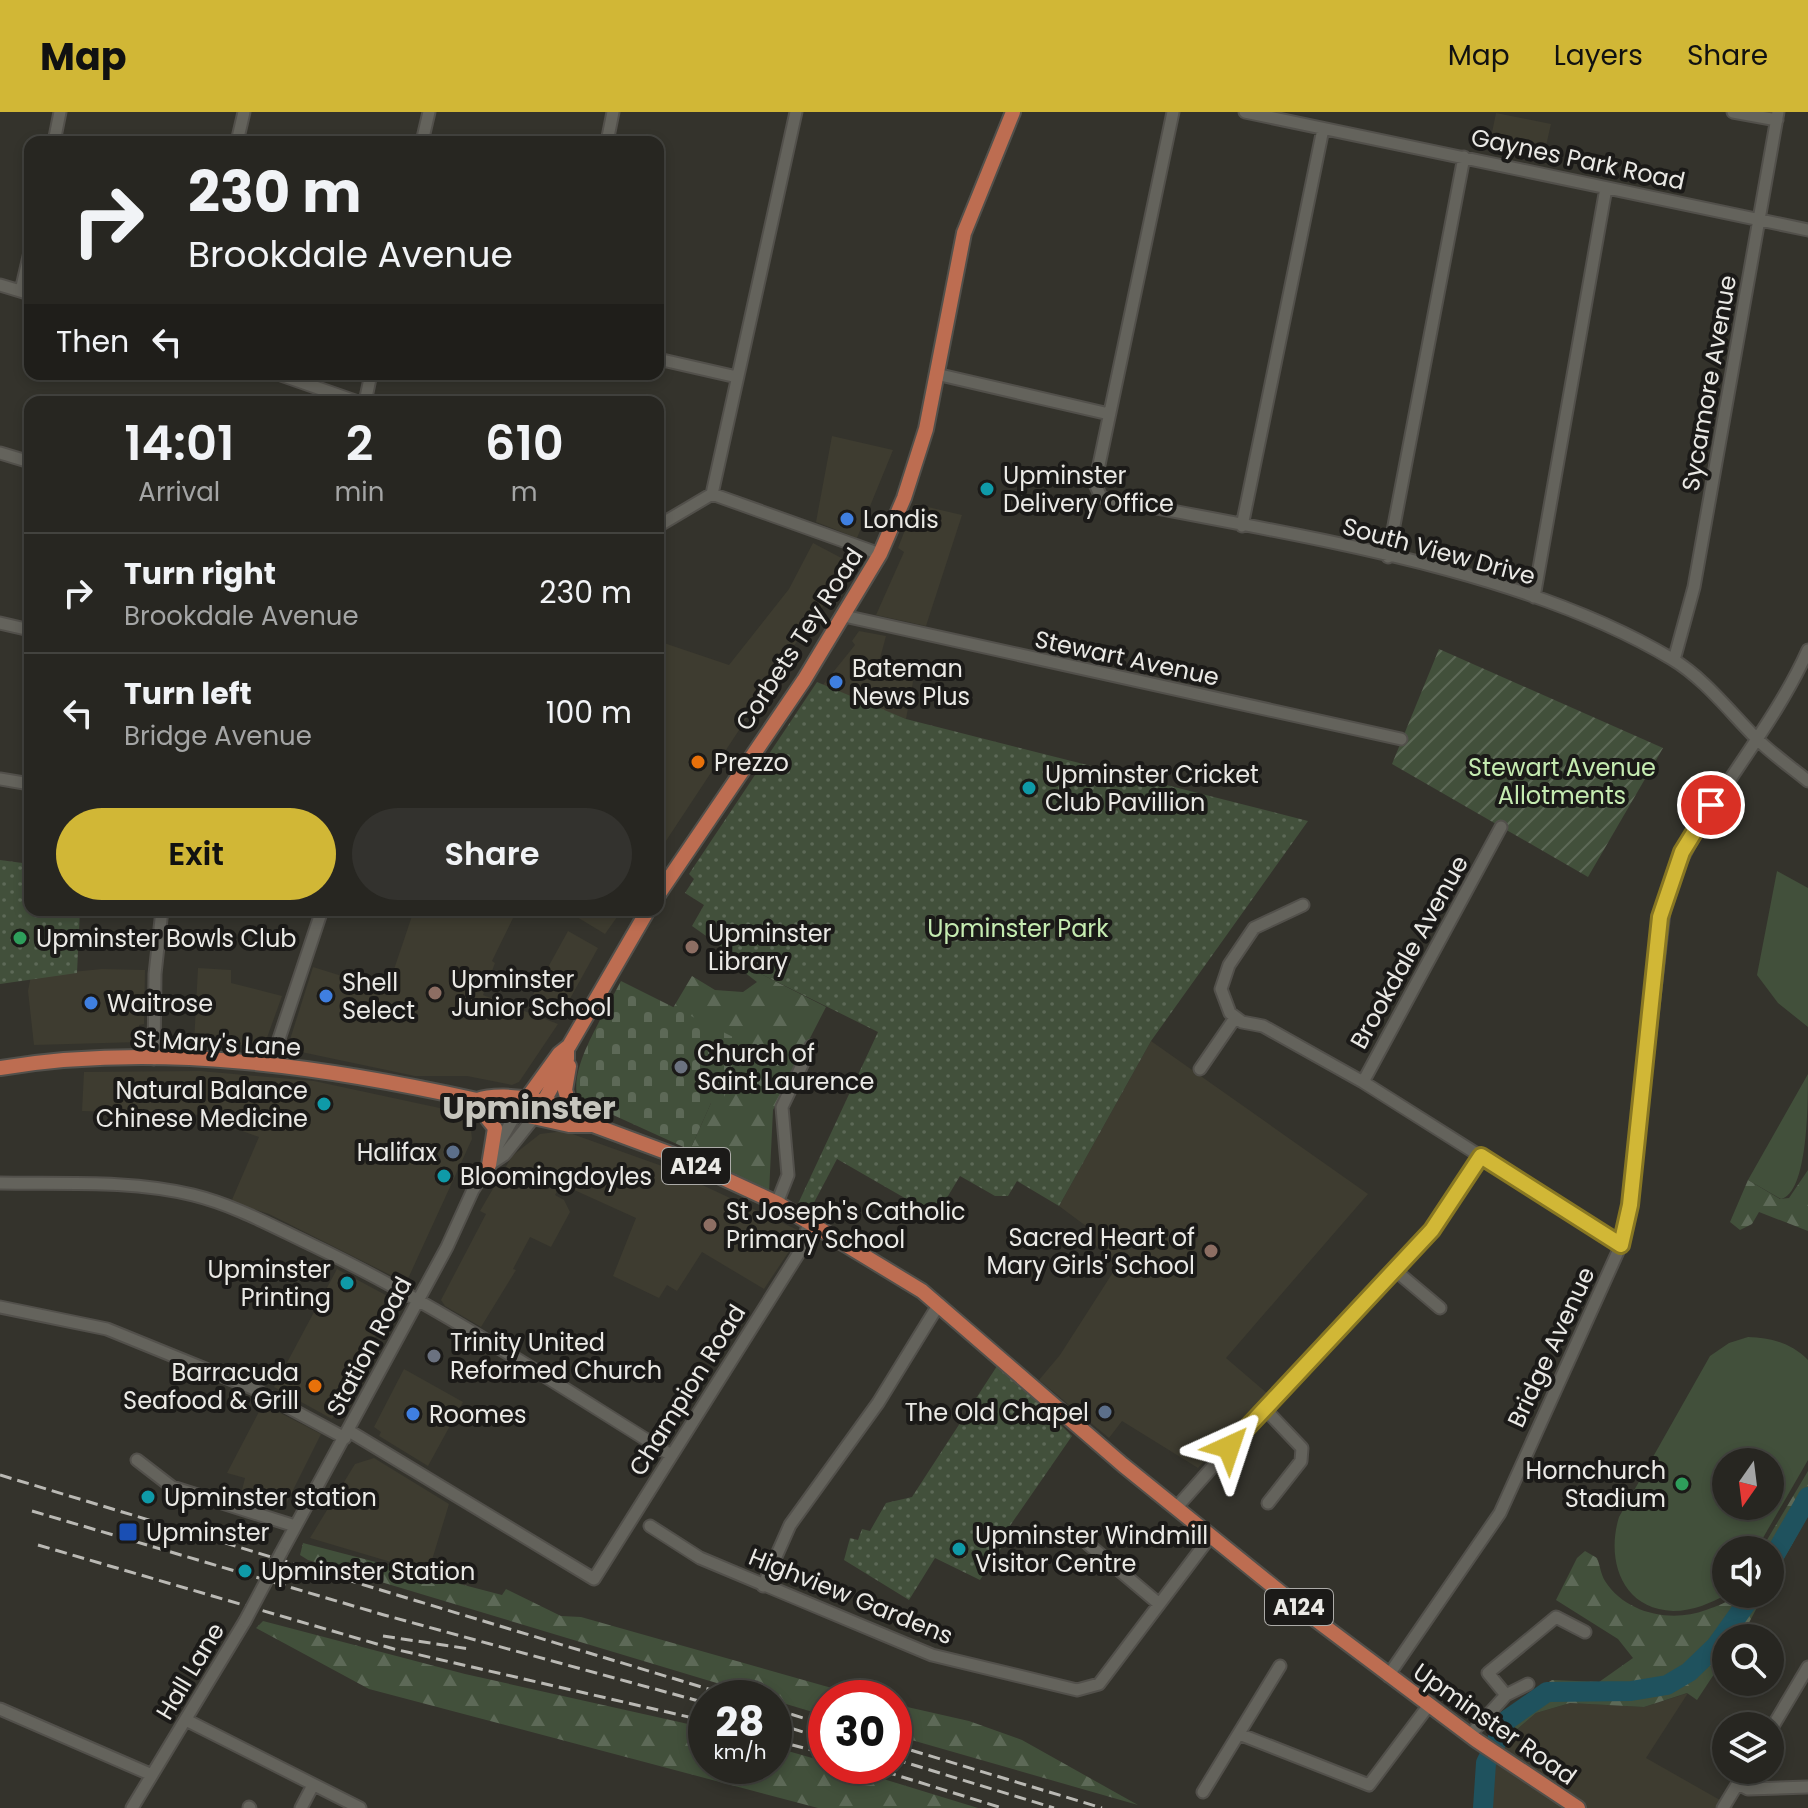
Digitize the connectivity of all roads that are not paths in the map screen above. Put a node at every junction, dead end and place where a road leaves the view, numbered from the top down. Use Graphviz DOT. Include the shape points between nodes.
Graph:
graph roads {
  1 [pos="60,112"];
  2 [pos="244,112"];
  3 [pos="429,112"];
  4 [pos="613,112"];
  5 [pos="796,112"];
  6 [pos="1013,112"];
  7 [pos="1173,112"];
  8 [pos="1245,112"];
  9 [pos="1733,112"];
  10 [pos="1778,116"];
  11 [pos="1323,129"];
  12 [pos="55,136"];
  13 [pos="238,136"];
  14 [pos="423,136"];
  15 [pos="608,136"];
  16 [pos="1464,157"];
  17 [pos="1606,188"];
  18 [pos="1760,220"];
  19 [pos="1808,230"];
  20 [pos="0,285"];
  21 [pos="24,292"];
  22 [pos="664,360"];
  23 [pos="936,374"];
  24 [pos="737,377"];
  25 [pos="295,380"];
  26 [pos="341,396"];
  27 [pos="1109,414"];
  28 [pos="0,453"];
  29 [pos="24,460"];
  30 [pos="712,494"];
  31 [pos="664,522"];
  32 [pos="1242,526"];
  33 [pos="880,554"];
  34 [pos="1388,557"];
  35 [pos="1534,597"];
  36 [pos="844,616"];
  37 [pos="0,623"];
  38 [pos="24,629"];
  39 [pos="1808,650"];
  40 [pos="1674,660"];
  41 [pos="1401,739"];
  42 [pos="1758,740"];
  43 [pos="0,779"];
  44 [pos="1808,781"];
  45 [pos="24,783"];
  46 [pos="1501,827"];
  47 [pos="664,886"];
  48 [pos="1303,905"];
  49 [pos="161,916"];
  50 [pos="320,916"];
  51 [pos="645,916"];
  52 [pos="1235,1018"];
  53 [pos="811,1046"];
  54 [pos="568,1048"];
  55 [pos="154,1059"];
  56 [pos="271,1063"];
  57 [pos="0,1068"];
  58 [pos="1200,1069"];
  59 [pos="1363,1082"];
  60 [pos="473,1099"];
  61 [pos="544,1103"];
  62 [pos="521,1106"];
  63 [pos="571,1110"];
  64 [pos="535,1116"];
  65 [pos="593,1125"];
  66 [pos="1481,1156"];
  67 [pos="492,1162"];
  68 [pos="0,1183"];
  69 [pos="777,1203"];
  70 [pos="809,1221"];
  71 [pos="1621,1245"];
  72 [pos="1396,1271"];
  73 [pos="419,1301"];
  74 [pos="939,1304"];
  75 [pos="0,1307"];
  76 [pos="1440,1308"];
  77 [pos="1264,1408"];
  78 [pos="347,1434"];
  79 [pos="671,1455"];
  80 [pos="137,1460"];
  81 [pos="1268,1503"];
  82 [pos="1176,1508"];
  83 [pos="295,1526"];
  84 [pos="650,1526"];
  85 [pos="1210,1537"];
  86 [pos="1088,1544"];
  87 [pos="281,1553"];
  88 [pos="763,1586"];
  89 [pos="1158,1603"];
  90 [pos="1585,1632"];
  91 [pos="1280,1666"];
  92 [pos="1808,1667"];
  93 [pos="1388,1676"];
  94 [pos="1528,1684"];
  95 [pos="1506,1695"];
  96 [pos="1429,1705"];
  97 [pos="0,1710"];
  98 [pos="1781,1712"];
  99 [pos="186,1720"];
  100 [pos="1239,1734"];
  101 [pos="1470,1735"];
  102 [pos="152,1775"];
  103 [pos="1738,1784"];
  104 [pos="312,1787"];
  105 [pos="1808,1787"];
  106 [pos="1203,1792"];
  107 [pos="132,1808"];
  108 [pos="301,1808"];
  109 [pos="360,1808"];
  110 [pos="1578,1808"];
  111 [pos="1723,1808"];
  1 -- 12 [label="street"];
  2 -- 13 [label="street"];
  3 -- 14 [label="street"];
  4 -- 15 [label="street"];
  5 -- 24 [label="street"];
  6 -- 23 [label="main road, Corbets Tey Road" via="964,233"];
  7 -- 27 [label="street"];
  8 -- 11 [label="street, Gaynes Park Road"];
  9 -- 10 [label="street"];
  10 -- 18 [label="street, Sycamore Avenue"];
  11 -- 16 [label="street, Gaynes Park Road"];
  11 -- 32 [label="street"];
  16 -- 17 [label="street, Gaynes Park Road"];
  16 -- 34 [label="street"];
  17 -- 18 [label="street, Gaynes Park Road"];
  17 -- 35 [label="street"];
  18 -- 19 [label="street, Gaynes Park Road"];
  18 -- 40 [label="street, Sycamore Avenue" via="1694,587"];
  20 -- 21 [label="street"];
  22 -- 24 [label="street"];
  23 -- 27 [label="street"];
  23 -- 33 [label="main road, Corbets Tey Road" via="926,429"];
  24 -- 30 [label="street"];
  25 -- 26 [label="street"];
  27 -- 32 [label="street, South View Drive" via="1095,484 1101,497"];
  28 -- 29 [label="street"];
  30 -- 31 [label="street"];
  30 -- 33 [label="street"];
  32 -- 34 [label="street, South View Drive"];
  33 -- 36 [label="main road, Corbets Tey Road"];
  34 -- 35 [label="street, South View Drive"];
  35 -- 40 [label="street, South View Drive"];
  36 -- 41 [label="street, Stewart Avenue"];
  36 -- 47 [label="main road, Corbets Tey Road"];
  37 -- 38 [label="street"];
  39 -- 42 [label="street, Bridge Avenue"];
  40 -- 42 [label="street, South View Drive"];
  42 -- 44 [label="street, South View Drive"];
  42 -- 71 [label="street, Bridge Avenue" via="1682,852 1666,895"];
  43 -- 45 [label="street"];
  46 -- 59 [label="street, Brookdale Avenue"];
  48 -- 52 [label="street" via="1254,928 1229,965 1221,989"];
  49 -- 55 [label="street"];
  50 -- 56 [label="street"];
  51 -- 54 [label="main road"];
  52 -- 58 [label="street"];
  52 -- 59 [label="street" via="1263,1026"];
  53 -- 69 [label="street" via="782,1107 788,1175"];
  54 -- 61 [label="main road"];
  54 -- 62 [label="main road"];
  54 -- 63 [label="main road" via="565,1090"];
  55 -- 56 [label="main road, St Mary's Lane"];
  55 -- 57 [label="main road, St Mary's Lane"];
  56 -- 60 [label="main road, St Mary's Lane"];
  59 -- 66 [label="street, Brookdale Avenue"];
  60 -- 62 [label="main road, St Mary's Lane" via="492,1095"];
  60 -- 67 [label="main road" via="495,1128"];
  61 -- 62 [label="main road, St Mary's Lane"];
  61 -- 63 [label="main road, St Mary's Lane"];
  61 -- 64 [label="main road"];
  62 -- 64 [label="main road, St Mary's Lane / A124"];
  62 -- 67 [label="street, Station Road"];
  63 -- 65 [label="main road"];
  64 -- 65 [label="main road, St Mary's Lane / A124" via="578,1127"];
  64 -- 67 [label="street, Station Road"];
  65 -- 69 [label="main road, St Mary's Lane / A124"];
  66 -- 71 [label="street, Brookdale Avenue"];
  66 -- 72 [label="street" via="1432,1230"];
  67 -- 73 [label="street, Station Road"];
  68 -- 73 [label="street" via="154,1187 195,1195 289,1234"];
  69 -- 70 [label="main road, St Mary's Lane / A124"];
  70 -- 74 [label="main road, St Mary's Lane / A124"];
  70 -- 79 [label="street, Champion Road" via="802,1248"];
  71 -- 93 [label="street, Bridge Avenue" via="1500,1513"];
  72 -- 76 [label="street"];
  72 -- 77 [label="street"];
  73 -- 78 [label="street, Station Road"];
  73 -- 79 [label="street"];
  74 -- 82 [label="main road, St Mary's Lane / A124"];
  74 -- 88 [label="street" via="878,1403 790,1525"];
  75 -- 78 [label="street" via="107,1329 252,1388"];
  77 -- 81 [label="street" via="1302,1448 1301,1461"];
  77 -- 82 [label="street"];
  78 -- 79 [label="street, Champion Road" via="594,1579"];
  78 -- 83 [label="street, Station Road"];
  80 -- 83 [label="street" via="172,1487"];
  82 -- 85 [label="main road, St Mary's Lane / A124"];
  83 -- 87 [label="street, Station Road"];
  84 -- 88 [label="street, Highview Gardens" via="700,1558"];
  85 -- 89 [label="street, Highview Gardens"];
  85 -- 93 [label="main road, St Mary's Lane / A124"];
  86 -- 89 [label="street"];
  87 -- 99 [label="street, Hall Lane, bridge"];
  88 -- 89 [label="street, Highview Gardens" via="932,1655 1077,1690 1099,1684"];
  90 -- 95 [label="street" via="1556,1617 1488,1673"];
  91 -- 100 [label="street"];
  92 -- 98 [label="street"];
  93 -- 96 [label="main road, Upminster Road / A124"];
  94 -- 95 [label="street"];
  95 -- 101 [label="street"];
  96 -- 100 [label="street" via="1369,1785"];
  96 -- 101 [label="main road, Upminster Road / A124"];
  97 -- 102 [label="street"];
  99 -- 102 [label="street, Hall Lane"];
  99 -- 104 [label="street"];
  100 -- 106 [label="street"];
  101 -- 110 [label="main road, Upminster Road / A124"];
  102 -- 107 [label="street, Hall Lane"];
  103 -- 105 [label="street" via="1748,1789"];
  103 -- 111 [label="street"];
  104 -- 108 [label="street"];
  104 -- 109 [label="street"];
}
